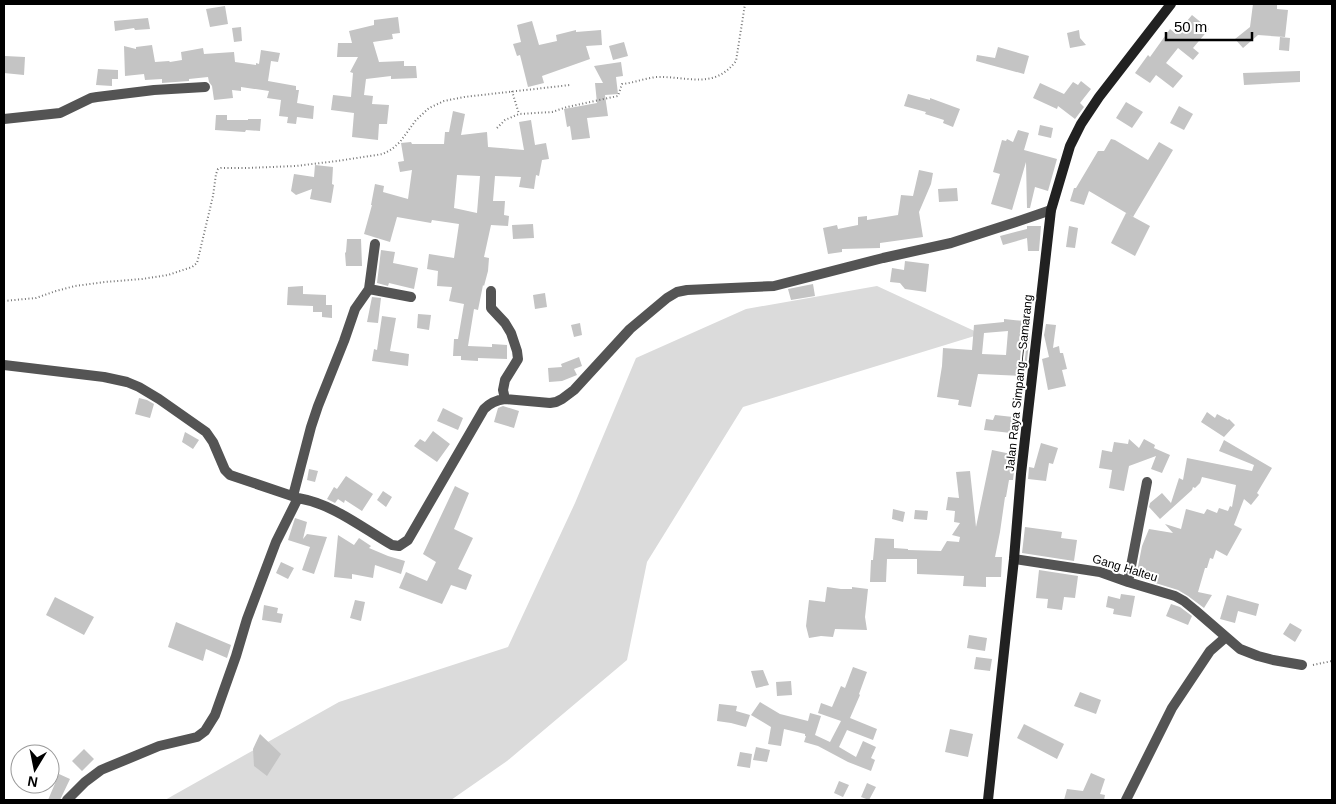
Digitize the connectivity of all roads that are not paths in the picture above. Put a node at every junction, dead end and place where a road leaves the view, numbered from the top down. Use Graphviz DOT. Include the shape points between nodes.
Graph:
graph roads {
  1 [pos="1171,4"];
  2 [pos="205,87"];
  3 [pos="4,119"];
  4 [pos="1051,210"];
  5 [pos="375,244"];
  6 [pos="369,290"];
  7 [pos="491,291"];
  8 [pos="411,296"];
  9 [pos="4,365"];
  10 [pos="505,399"];
  11 [pos="1147,482"];
  12 [pos="295,497"];
  13 [pos="1014,558"];
  14 [pos="1128,582"];
  15 [pos="1226,637"];
  16 [pos="1302,665"];
  17 [pos="67,800"];
  18 [pos="988,800"];
  19 [pos="1126,800"];
  1 -- 4 [label="main road, Jalan Raya Simpang—Samarang" via="1098,97 1081,124 1070,146"];
  2 -- 3 [label="street" via="106,95 91,98 60,113"];
  4 -- 10 [label="street" via="951,243 774,286 677,292 630,329 562,399 550,403"];
  4 -- 13 [label="main road, Jalan Raya Simpang—Samarang"];
  5 -- 6 [label="street"];
  6 -- 8 [label="street"];
  6 -- 12 [label="street" via="355,309 318,406"];
  7 -- 10 [label="street" via="491,308 505,323 517,351 518,359 505,380"];
  9 -- 12 [label="street" via="104,377 139,386 206,432 230,475"];
  10 -- 12 [label="street" via="484,409 417,526 402,545 392,546 334,509"];
  11 -- 14 [label="street"];
  12 -- 17 [label="street" via="247,619 215,715 206,731 101,770"];
  13 -- 14 [label="street, Gang Halteu" via="1091,570"];
  13 -- 18 [label="main road, Jalan Raya Simpang—Samarang"];
  14 -- 15 [label="street, Gang Halteu" via="1184,600"];
  15 -- 16 [label="street, Gang Halteu" via="1248,653"];
  15 -- 19 [label="street" via="1210,650 1172,708"];
}
